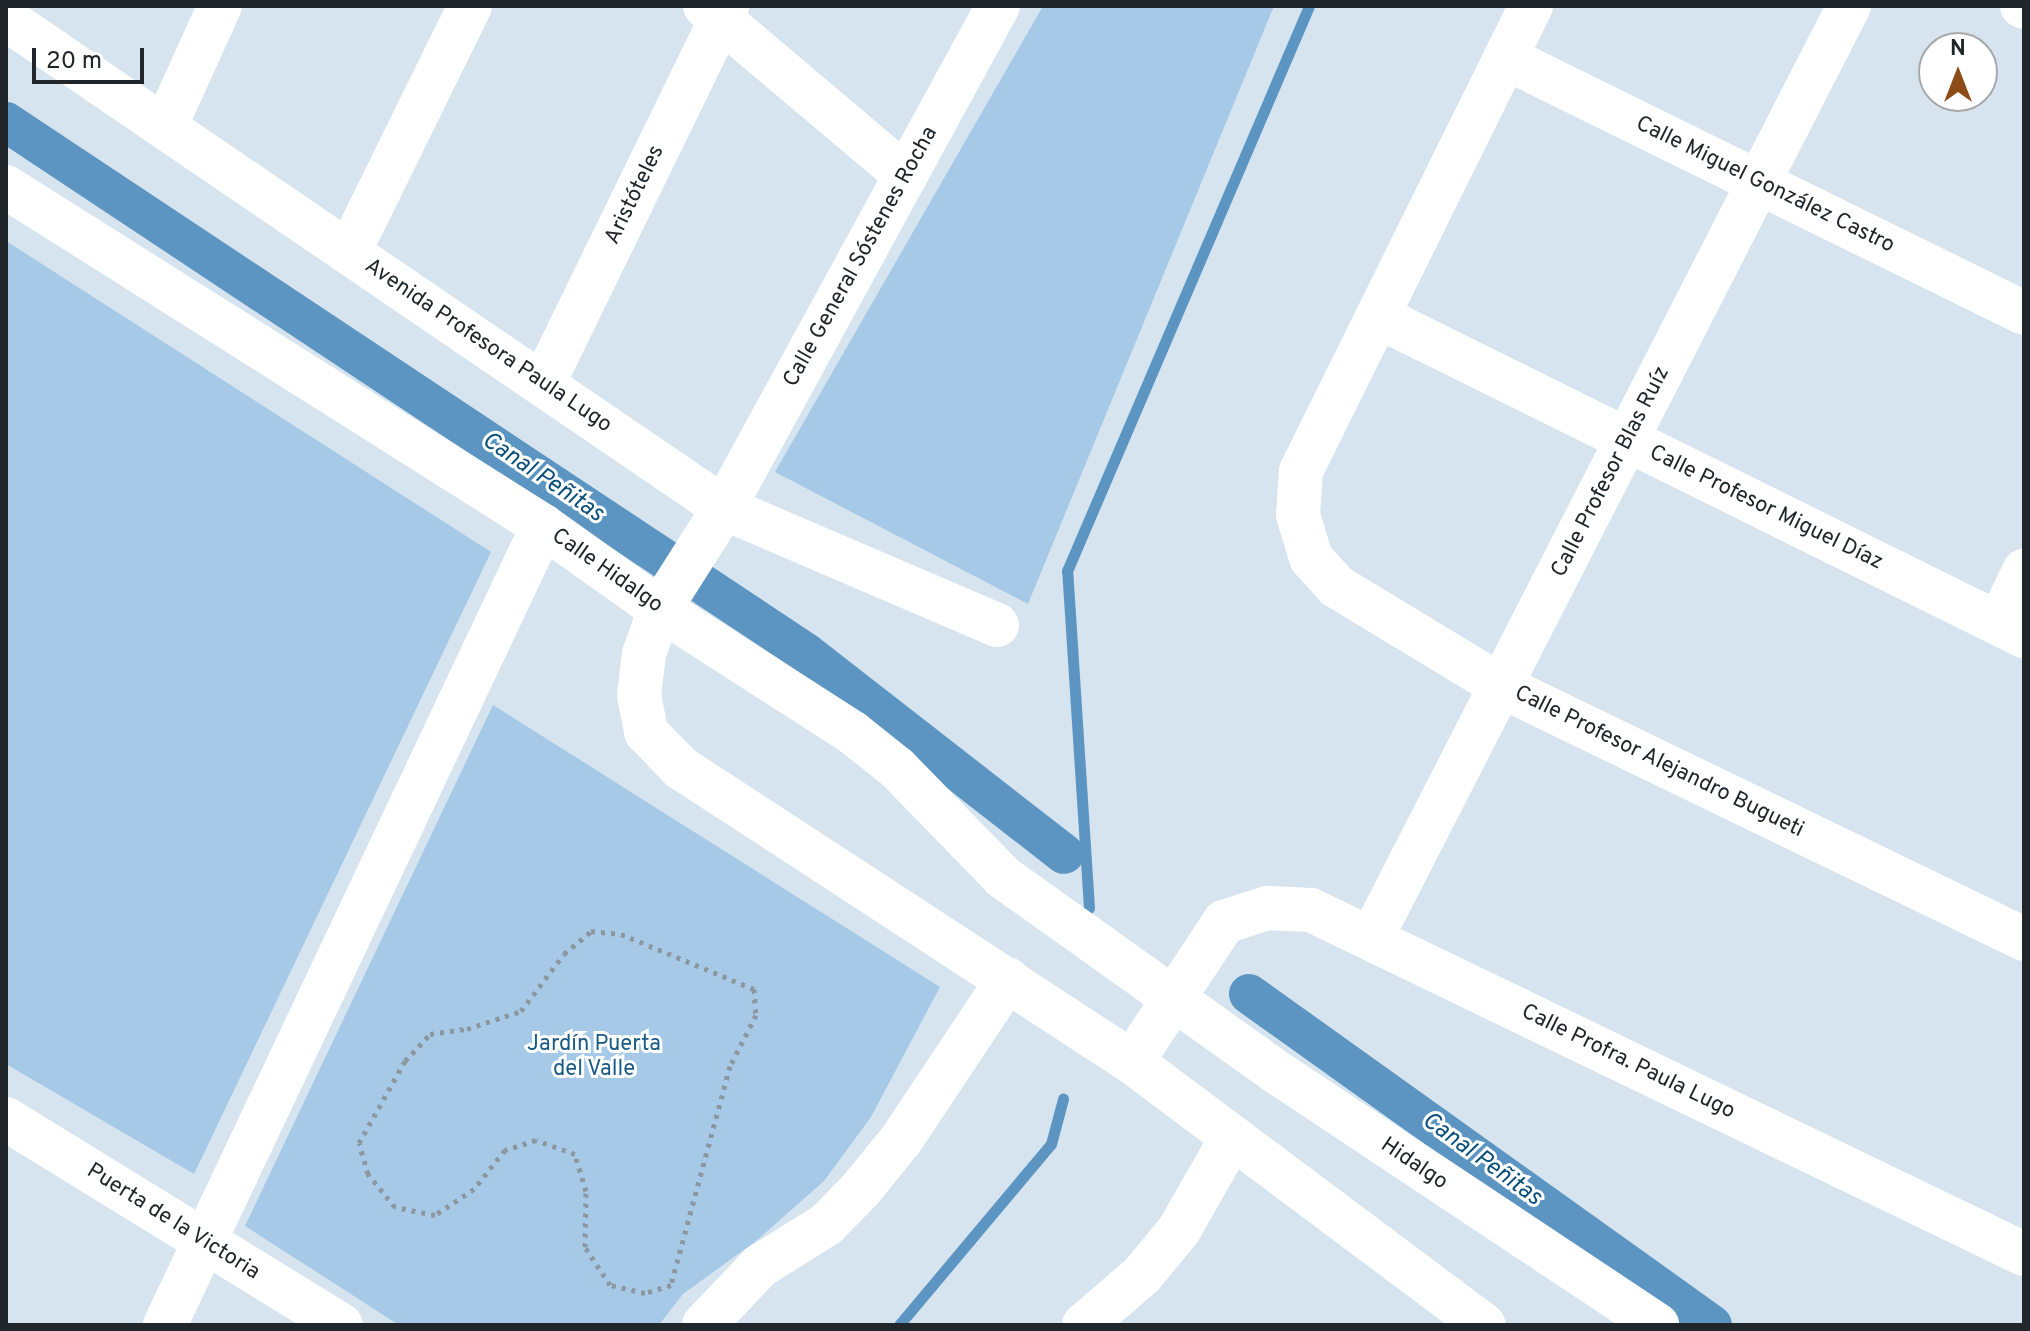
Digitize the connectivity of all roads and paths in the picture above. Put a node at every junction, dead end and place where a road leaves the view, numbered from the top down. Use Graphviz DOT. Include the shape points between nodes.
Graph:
graph roads {
  1 [pos="220,6"];
  2 [pos="470,6"];
  3 [pos="998,6"];
  4 [pos="1531,6"];
  5 [pos="1849,6"];
  6 [pos="718,10"];
  7 [pos="6,19"];
  8 [pos="1506,58"];
  9 [pos="165,127"];
  10 [pos="906,176"];
  11 [pos="1759,182"];
  12 [pos="6,187"];
  13 [pos="349,252"];
  14 [pos="2024,313"];
  15 [pos="1379,317"];
  16 [pos="543,384"];
  17 [pos="1627,440"];
  18 [pos="724,508"];
  19 [pos="543,526"];
  20 [pos="2024,571"];
  21 [pos="664,602"];
  22 [pos="997,625"];
  23 [pos="2011,630"];
  24 [pos="1501,686"];
  25 [pos="1372,937"];
  26 [pos="2024,939"];
  27 [pos="733,977"];
  28 [pos="1008,979"];
  29 [pos="1172,1000"];
  30 [pos="1132,1062"];
  31 [pos="6,1119"];
  32 [pos="1232,1137"];
  33 [pos="205,1241"];
  34 [pos="2024,1254"];
  35 [pos="165,1325"];
  36 [pos="341,1325"];
  37 [pos="704,1325"];
  38 [pos="1084,1325"];
  39 [pos="1484,1325"];
  40 [pos="1657,1325"];
  1 -- 9 [label="street"];
  2 -- 13 [label="street"];
  3 -- 10 [label="street, Calle General Sóstenes Rocha"];
  4 -- 8 [label="street"];
  5 -- 11 [label="street, Calle Profesor Blas Ruíz"];
  6 -- 10 [label="street"];
  6 -- 16 [label="street, Aristóteles"];
  7 -- 9 [label="street, Avenida Profesora Paula Lugo"];
  8 -- 11 [label="street, Calle Miguel González Castro"];
  8 -- 15 [label="street"];
  9 -- 13 [label="street, Avenida Profesora Paula Lugo"];
  10 -- 18 [label="street, Calle General Sóstenes Rocha"];
  11 -- 14 [label="street, Calle Miguel González Castro"];
  11 -- 17 [label="street, Calle Profesor Blas Ruíz"];
  12 -- 19 [label="street, Calle Hidalgo"];
  13 -- 16 [label="street, Avenida Profesora Paula Lugo"];
  15 -- 17 [label="street, Calle Profesor Miguel Díaz"];
  15 -- 24 [label="street, Calle Profesor Alejandro Bugueti" via="1301,471 1298,515 1311,558 1336,586"];
  16 -- 18 [label="street, Avenida Profesora Paula Lugo"];
  17 -- 23 [label="street, Calle Profesor Miguel Díaz"];
  17 -- 24 [label="street, Calle Profesor Blas Ruíz"];
  18 -- 21 [label="street"];
  18 -- 22 [label="street, Avenida Profesora Paula Lugo"];
  19 -- 21 [label="street, Calle Hidalgo"];
  19 -- 33 [label="street"];
  20 -- 23 [label="street"];
  21 -- 28 [label="street" via="644,654 639,695 646,732 681,768"];
  21 -- 29 [label="street, Calle Hidalgo" via="853,733 897,768 1003,877"];
  24 -- 25 [label="street, Calle Profesor Blas Ruíz"];
  24 -- 26 [label="street, Calle Profesor Alejandro Bugueti"];
  25 -- 29 [label="street, Calle Profra. Paula Lugo" via="1311,910 1267,908 1224,922"];
  25 -- 34 [label="street, Calle Profra. Paula Lugo"];
  27 -- 27 [label="path" via="621,934 591,931 564,954 521,1011 467,1029 430,1034 405,1061 359,1143 368,1174 395,1207 435,1215 474,1189 505,1150 536,1140 575,1154 586,1191 585,1247 610,1285 645,1293 671,1285 730,1066 756,1015 754,989"];
  28 -- 30 [label="street"];
  28 -- 37 [label="street" via="901,1140 861,1189 827,1224 760,1266"];
  29 -- 30 [label="street"];
  29 -- 40 [label="street, Hidalgo"];
  30 -- 32 [label="street"];
  31 -- 33 [label="street, Puerta de la Victoria"];
  32 -- 38 [label="street" via="1179,1230 1142,1275"];
  32 -- 39 [label="street"];
  33 -- 35 [label="street"];
  33 -- 36 [label="street, Puerta de la Victoria"];
}
